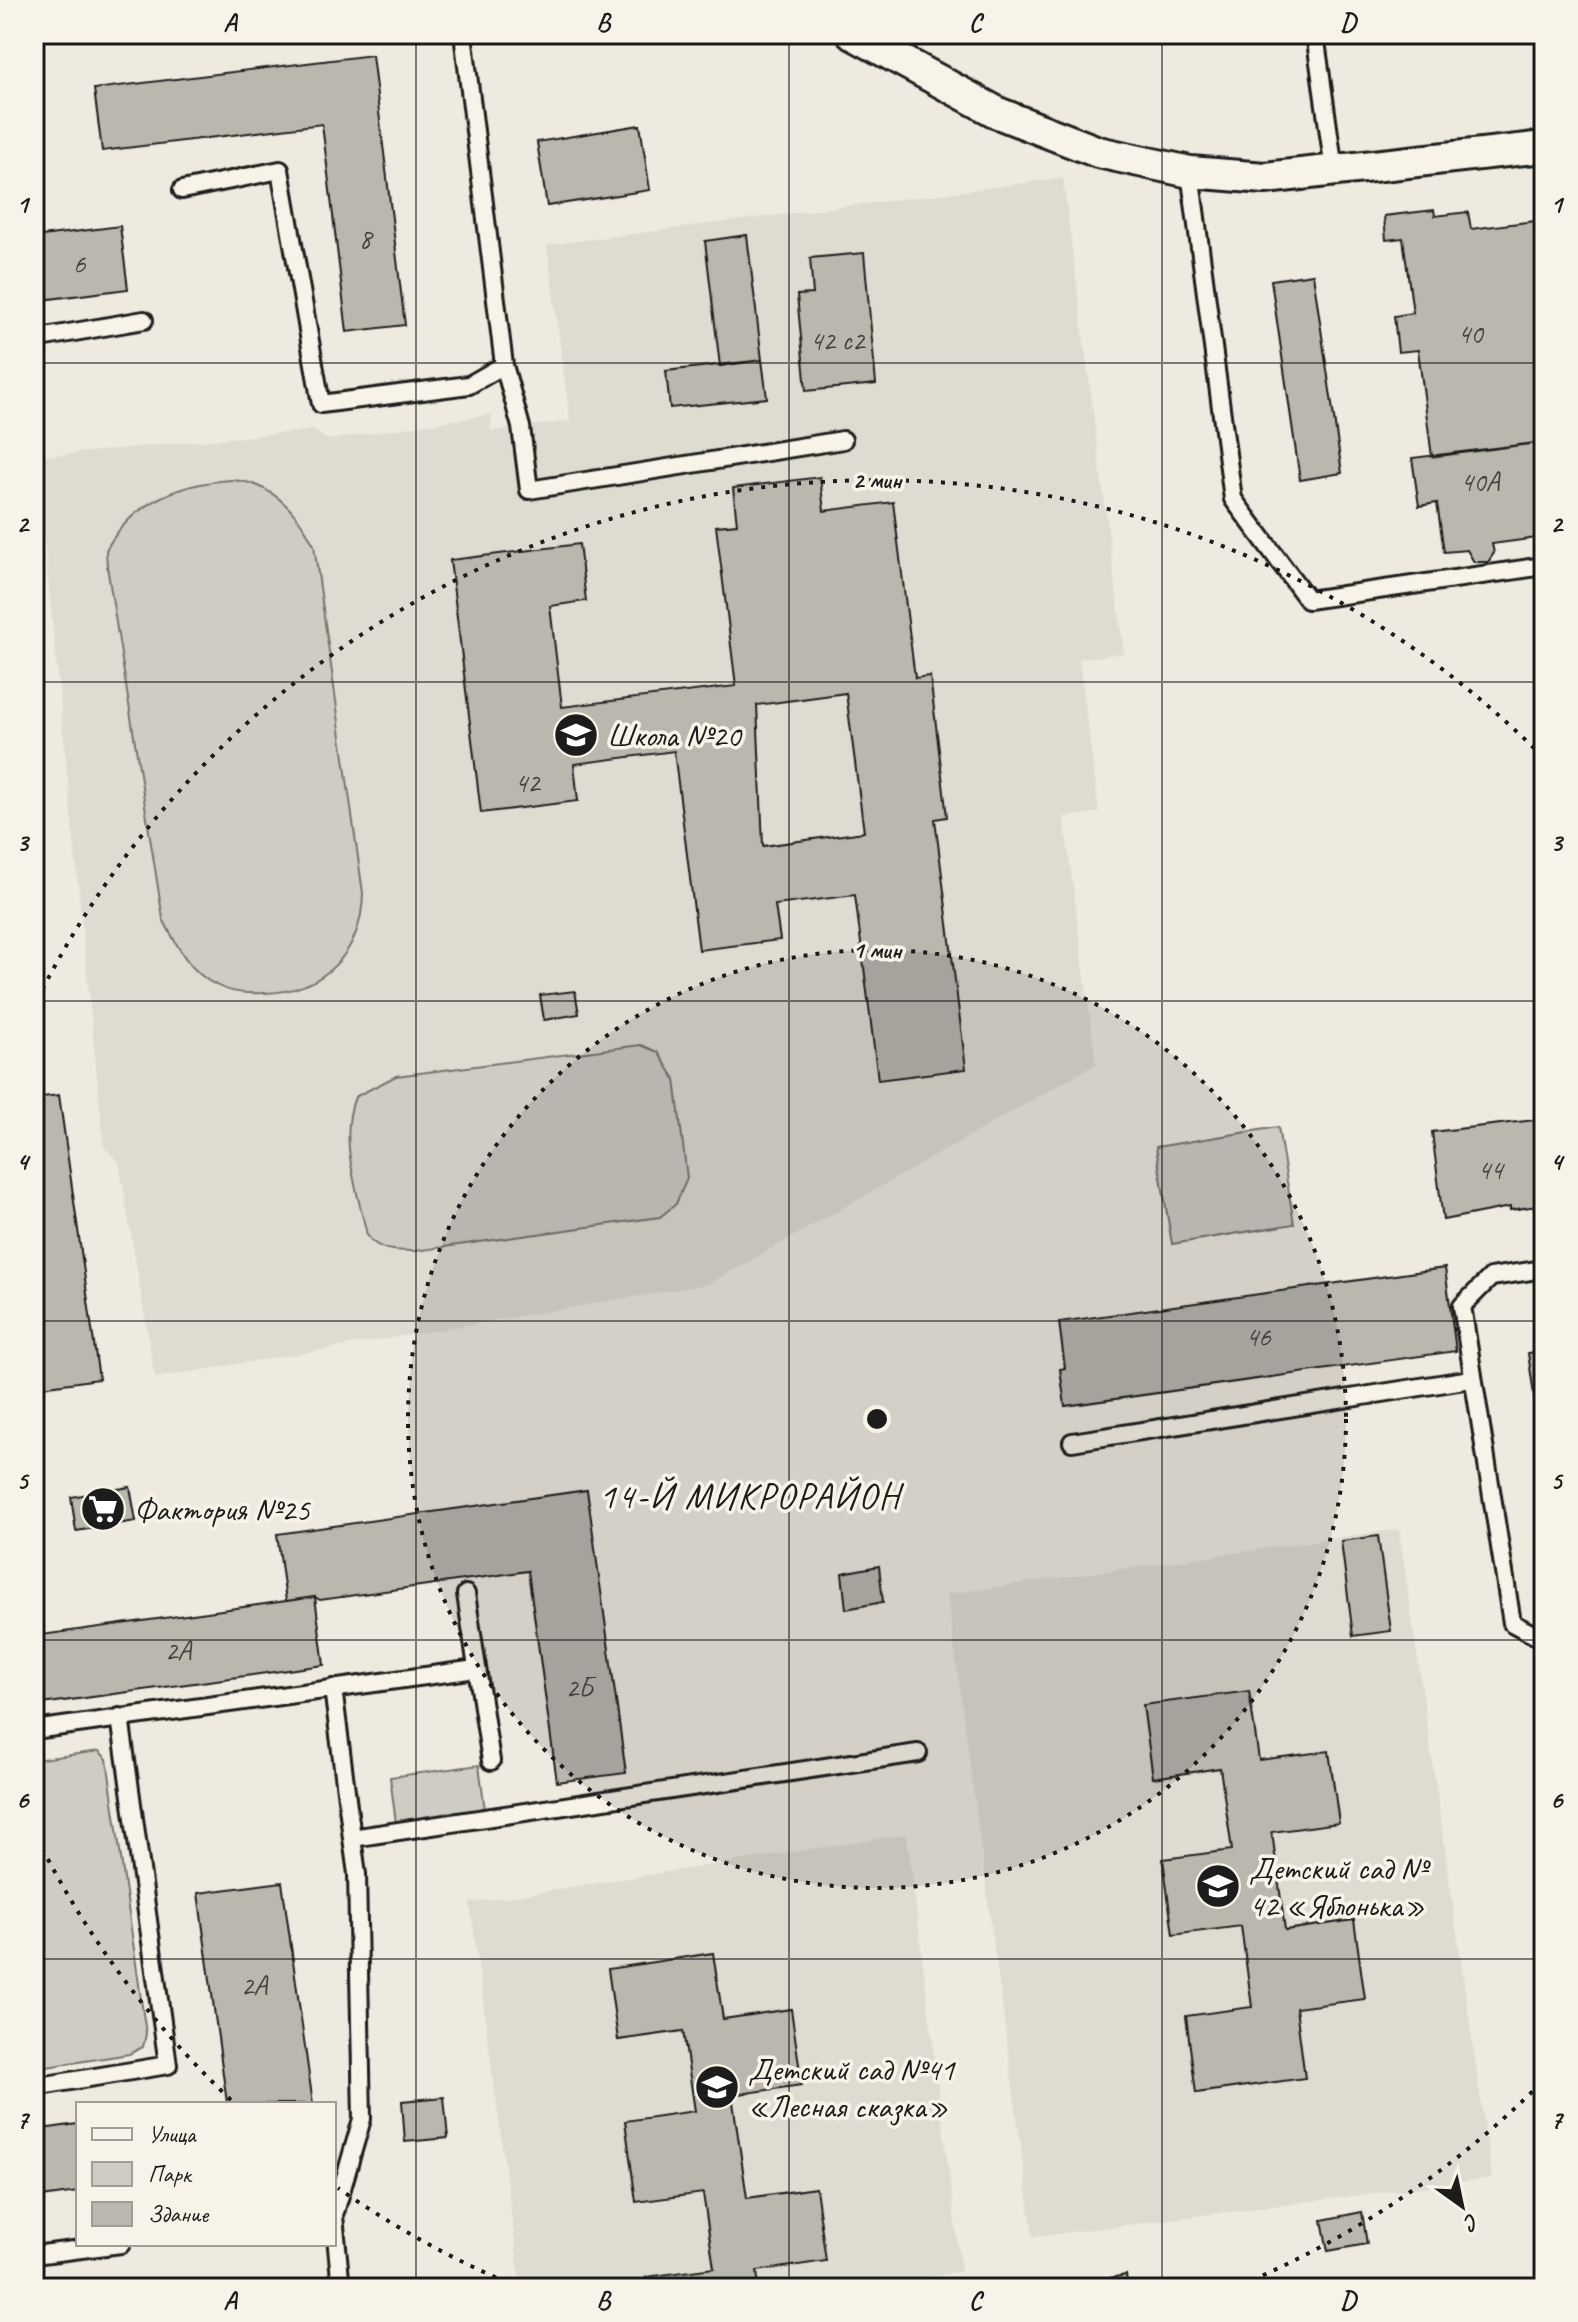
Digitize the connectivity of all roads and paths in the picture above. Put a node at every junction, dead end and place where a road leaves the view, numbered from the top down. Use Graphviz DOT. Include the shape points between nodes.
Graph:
graph roads {
  1 [pos="463,34"];
  2 [pos="853,34"];
  3 [pos="1315,34"];
  4 [pos="1544,147"];
  5 [pos="1334,170"];
  6 [pos="1190,172"];
  7 [pos="182,190"];
  8 [pos="144,320"];
  9 [pos="34,339"];
  10 [pos="504,365"];
  11 [pos="843,440"];
  12 [pos="1544,566"];
  13 [pos="1544,1269"];
  14 [pos="1471,1379"];
  15 [pos="1072,1442"];
  16 [pos="466,1594"];
  17 [pos="1544,1640"];
  18 [pos="476,1669"];
  19 [pos="333,1688"];
  20 [pos="120,1717"];
  21 [pos="34,1730"];
  22 [pos="918,1753"];
  23 [pos="491,1761"];
  24 [pos="352,1838"];
  25 [pos="34,2087"];
  26 [pos="336,2209"];
  27 [pos="336,2237"];
  28 [pos="105,2246"];
  29 [pos="34,2255"];
  30 [pos="341,2288"];
  1 -- 10 [label="lane"];
  2 -- 6 [label="street" via="1012,118 1098,152"];
  3 -- 5 [label="lane"];
  4 -- 5 [label="street"];
  5 -- 6 [label="street" via="1265,178"];
  6 -- 12 [label="lane" via="1233,499 1308,600"];
  7 -- 10 [label="lane" via="280,170 321,404 469,385"];
  8 -- 9 [label="lane"];
  10 -- 11 [label="lane" via="521,427 529,490"];
  13 -- 14 [label="lane" via="1491,1277 1462,1306"];
  14 -- 15 [label="lane"];
  14 -- 17 [label="lane" via="1512,1623"];
  16 -- 18 [label="lane"];
  18 -- 19 [label="lane"];
  18 -- 23 [label="lane"];
  19 -- 20 [label="lane"];
  19 -- 24 [label="lane"];
  20 -- 21 [label="lane"];
  20 -- 25 [label="lane" via="168,2065"];
  22 -- 24 [label="lane"];
  24 -- 26 [label="lane" via="362,2119"];
  27 -- 30 [label="lane"];
  28 -- 29 [label="lane"];
}
